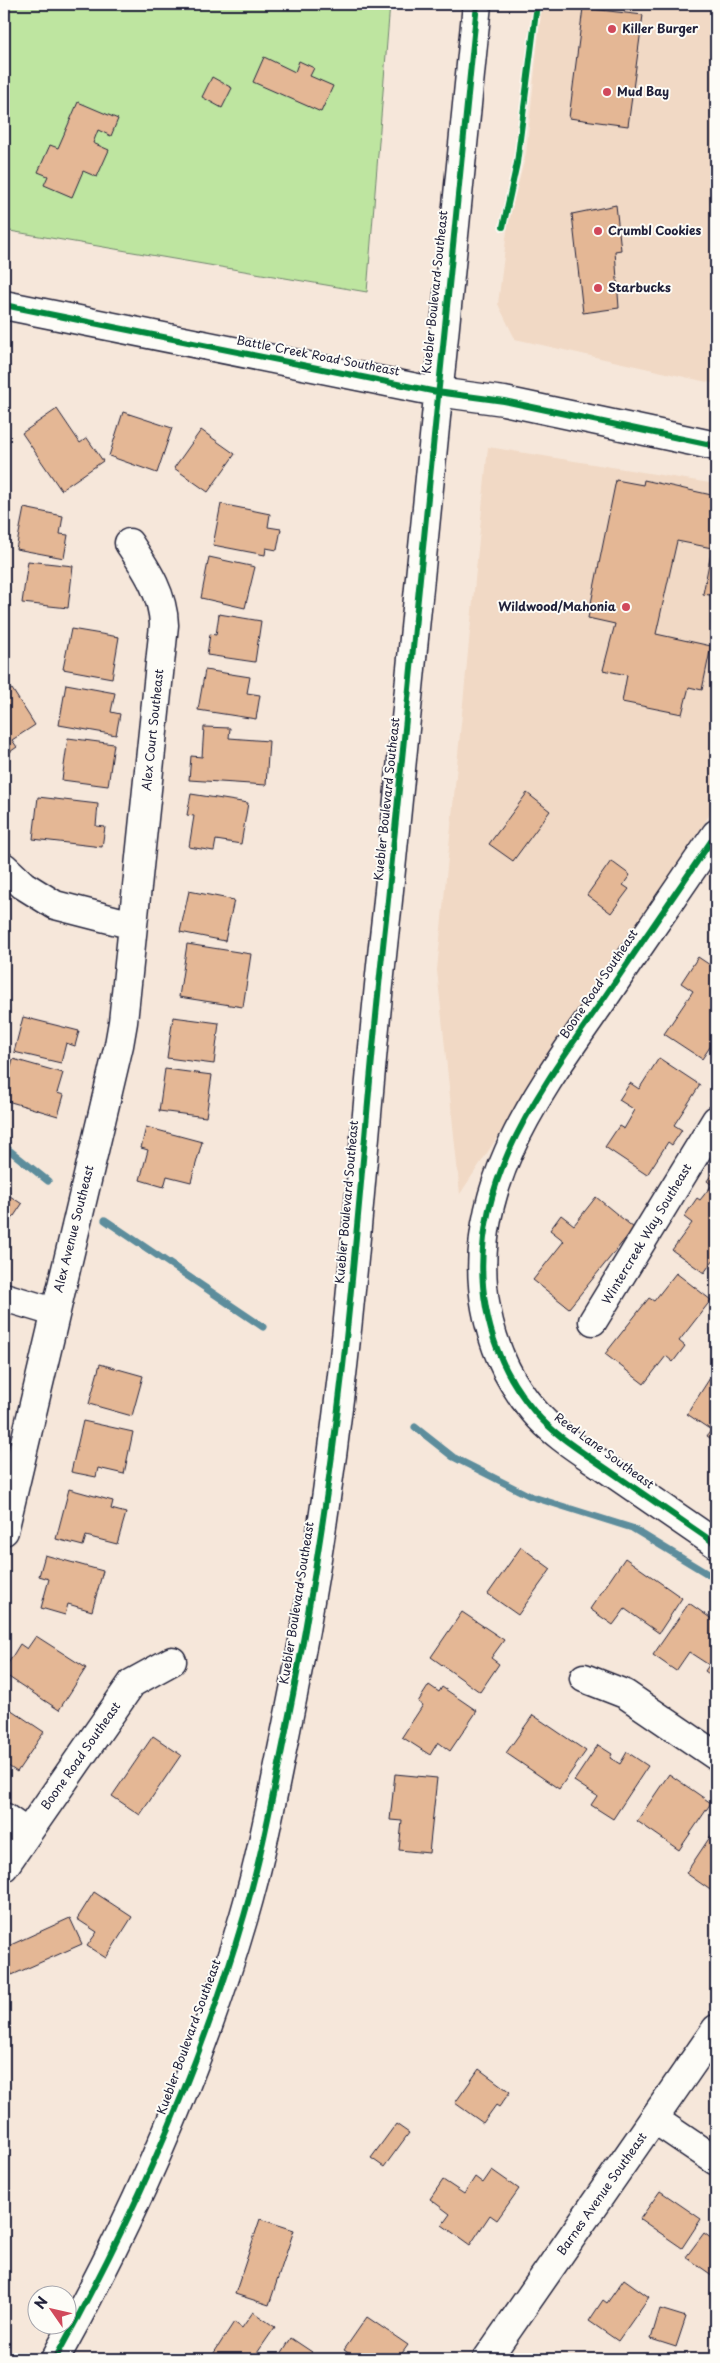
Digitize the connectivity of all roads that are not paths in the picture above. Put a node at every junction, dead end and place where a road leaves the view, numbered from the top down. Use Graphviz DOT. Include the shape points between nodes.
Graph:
graph roads {
  1 [pos="477,4"];
  2 [pos="4,305"];
  3 [pos="437,392"];
  4 [pos="716,446"];
  5 [pos="129,543"];
  6 [pos="716,834"];
  7 [pos="4,867"];
  8 [pos="133,925"];
  9 [pos="716,1120"];
  10 [pos="507,1152"];
  11 [pos="4,1297"];
  12 [pos="54,1312"];
  13 [pos="593,1322"];
  14 [pos="4,1531"];
  15 [pos="716,1544"];
  16 [pos="172,1661"];
  17 [pos="584,1678"];
  18 [pos="716,1756"];
  19 [pos="4,1817"];
  20 [pos="27,1833"];
  21 [pos="4,1867"];
  22 [pos="716,2029"];
  23 [pos="654,2120"];
  24 [pos="716,2160"];
  25 [pos="55,2359"];
  26 [pos="487,2359"];
  1 -- 3 [label="street, Kuebler Boulevard Southeast"];
  2 -- 3 [label="street, Battle Creek Road Southeast"];
  3 -- 4 [label="street, Battle Creek Road Southeast" via="504,401"];
  3 -- 25 [label="street, Kuebler Boulevard Southeast" via="342,1374 297,1681 267,1825 218,2000 156,2156 88,2300"];
  5 -- 8 [label="street, Alex Court Southeast" via="159,594 164,625"];
  6 -- 10 [label="street, Boone Road Southeast" via="554,1072"];
  7 -- 8 [label="street" via="23,885 55,905"];
  8 -- 12 [label="street, Alex Avenue Southeast" via="119,1045"];
  9 -- 13 [label="street, Wintercreek Way Southeast"];
  10 -- 15 [label="street, Reed Lane Southeast" via="490,1202 481,1270 490,1332 505,1369 534,1411 552,1430"];
  11 -- 12 [label="street"];
  12 -- 14 [label="street, Alex Avenue Southeast"];
  16 -- 20 [label="street, Boone Road Southeast" via="132,1683"];
  17 -- 18 [label="street" via="625,1694"];
  19 -- 20 [label="street"];
  20 -- 21 [label="street, Boone Road Southeast"];
  22 -- 23 [label="street, Barnes Avenue Southeast"];
  23 -- 24 [label="street"];
  23 -- 26 [label="street, Barnes Avenue Southeast"];
}
